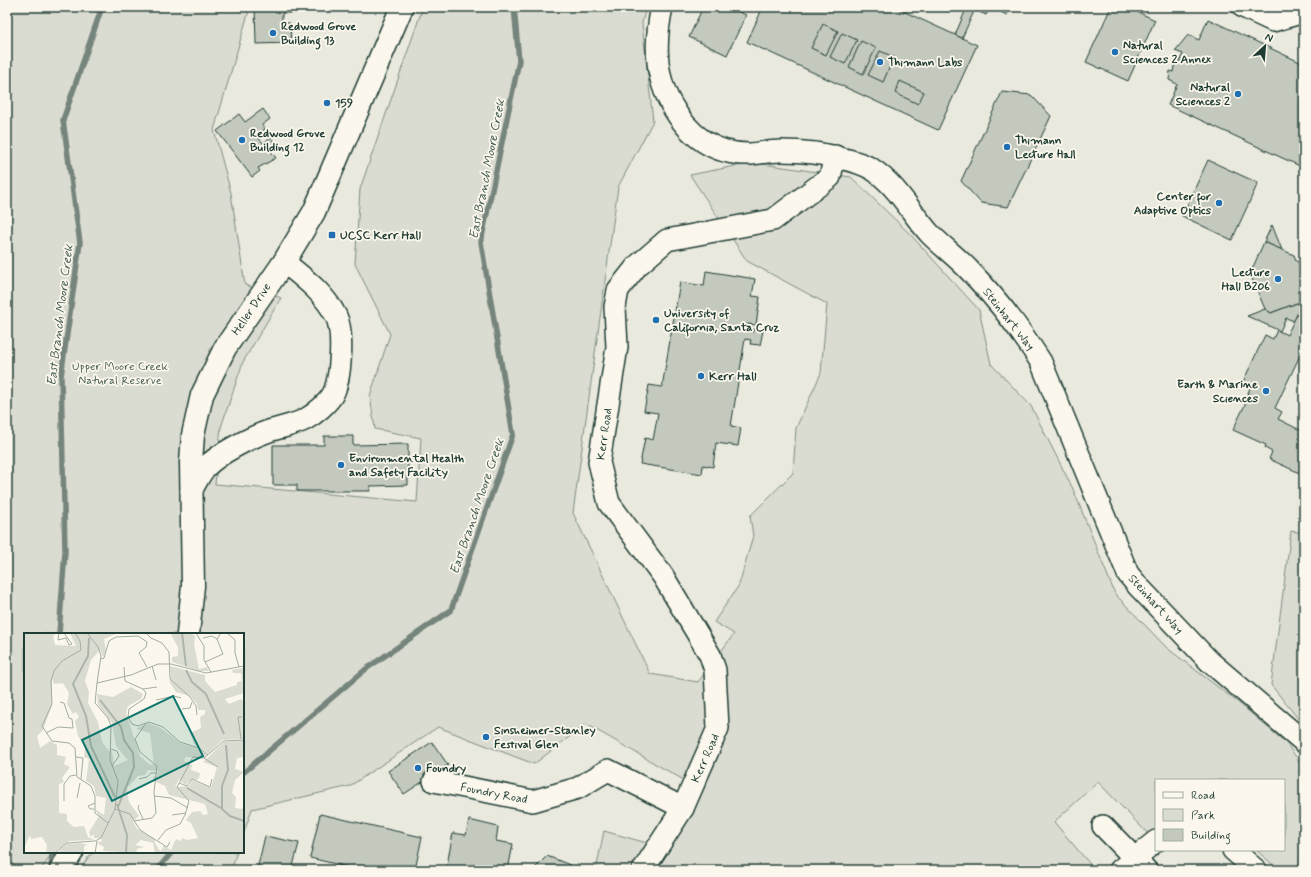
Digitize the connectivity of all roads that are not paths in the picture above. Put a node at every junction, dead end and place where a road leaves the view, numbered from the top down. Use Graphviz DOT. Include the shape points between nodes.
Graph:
graph roads {
  1 [pos="402,7"];
  2 [pos="662,7"];
  3 [pos="1243,7"];
  4 [pos="1304,12"];
  5 [pos="835,156"];
  6 [pos="284,262"];
  7 [pos="192,491"];
  8 [pos="188,633"];
  9 [pos="1304,742"];
  10 [pos="434,781"];
  11 [pos="683,808"];
  12 [pos="1103,826"];
  13 [pos="1155,842"];
  14 [pos="1234,851"];
  15 [pos="71,853"];
  16 [pos="1134,866"];
  17 [pos="61,870"];
  18 [pos="643,870"];
  19 [pos="1256,870"];
  1 -- 6 [label="main road, Heller Drive" via="320,198"];
  2 -- 5 [label="street, Steinhart Way" via="657,43 658,70 665,94 693,135 726,151 749,154 807,152"];
  3 -- 4 [label="street" via="1273,21"];
  5 -- 9 [label="street, Steinhart Way" via="871,169 887,182 930,234 970,271 1003,308 1021,331 1046,373 1128,574 1209,661"];
  5 -- 11 [label="street, Kerr Road" via="830,176 773,220 667,240 637,266 618,290 615,307 617,347 598,462 609,502 663,576 710,655 715,670 718,728"];
  6 -- 7 [label="main road, Heller Drive" via="225,348 202,395 193,435"];
  6 -- 7 [label="street" via="323,296 337,318 341,347 339,374 333,395 306,419 266,432 234,447 206,467"];
  7 -- 8 [label="main road, Heller Drive" via="193,586"];
  10 -- 11 [label="street, Foundry Road" via="533,801 578,788 608,770"];
  11 -- 18 [label="street, Kerr Road"];
  12 -- 16 [label="street"];
  13 -- 16 [label="street"];
  14 -- 19 [label="street"];
  15 -- 17 [label="main road"];
}
